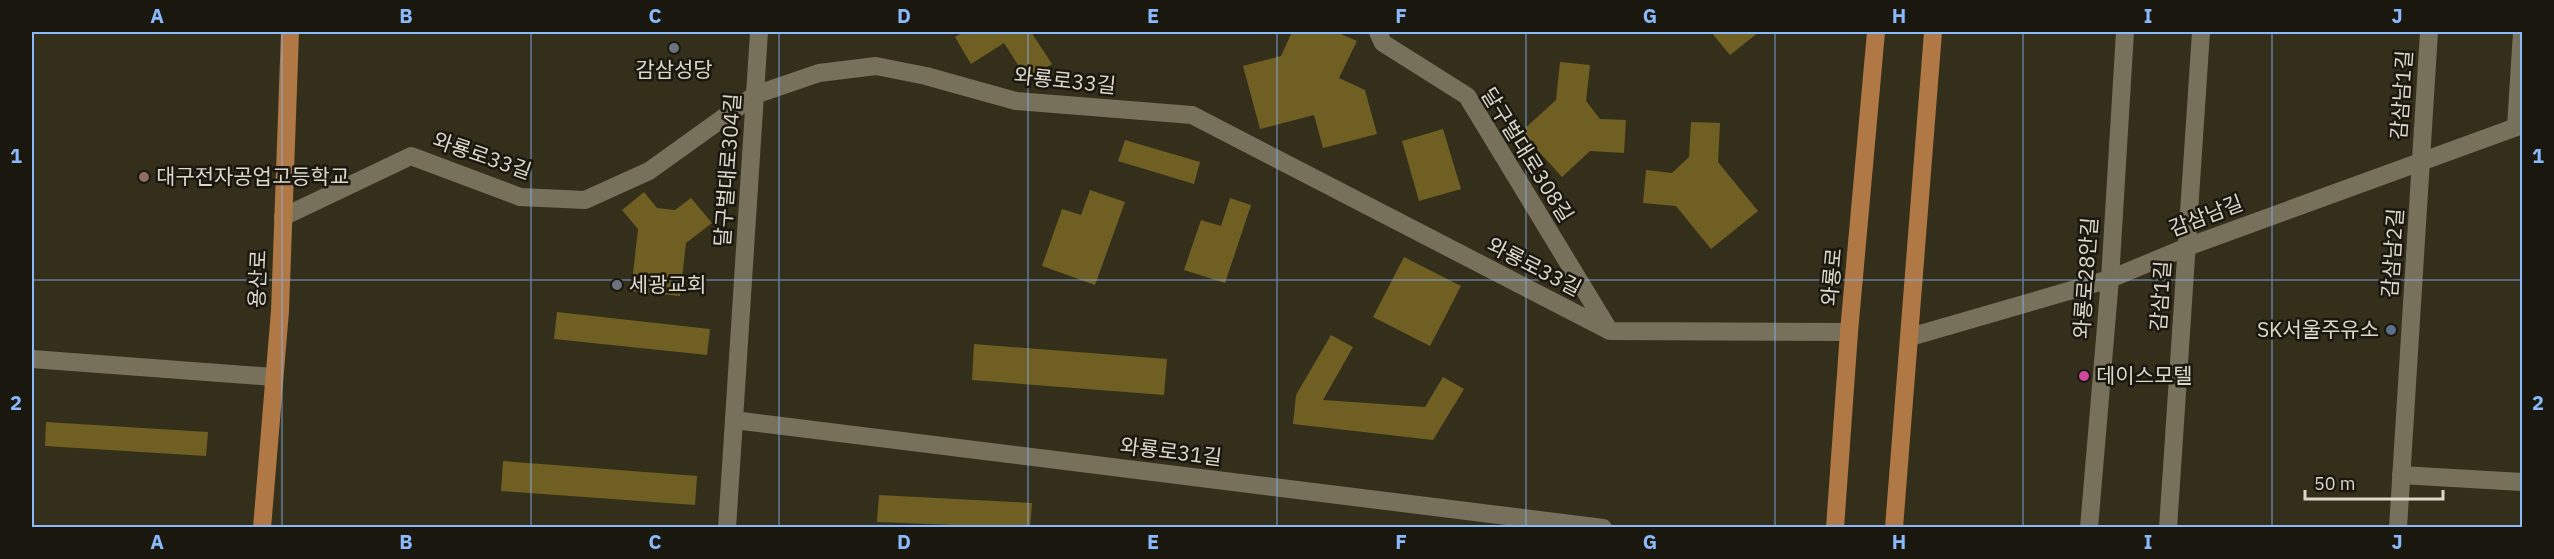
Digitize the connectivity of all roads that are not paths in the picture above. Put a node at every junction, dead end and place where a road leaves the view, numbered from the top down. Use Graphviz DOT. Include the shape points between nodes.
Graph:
graph roads {
  1 [pos="290,32"];
  2 [pos="759,32"];
  3 [pos="1378,32"];
  4 [pos="1876,32"];
  5 [pos="1933,32"];
  6 [pos="2126,32"];
  7 [pos="2201,32"];
  8 [pos="2429,32"];
  9 [pos="2523,32"];
  10 [pos="755,95"];
  11 [pos="2519,126"];
  12 [pos="2421,162"];
  13 [pos="283,217"];
  14 [pos="2187,247"];
  15 [pos="2110,279"];
  16 [pos="1610,331"];
  17 [pos="1849,332"];
  18 [pos="1910,337"];
  19 [pos="32,360"];
  20 [pos="274,377"];
  21 [pos="734,420"];
  22 [pos="2401,475"];
  23 [pos="2523,483"];
  24 [pos="262,528"];
  25 [pos="727,528"];
  26 [pos="1602,528"];
  27 [pos="1835,528"];
  28 [pos="1894,528"];
  29 [pos="2089,528"];
  30 [pos="2168,528"];
  31 [pos="2398,528"];
  1 -- 13 [label="main road, 용산로"];
  2 -- 10 [label="street, 달구벌대로304길"];
  3 -- 16 [label="street, 달구벌대로308길" via="1383,43 1467,96"];
  4 -- 17 [label="main road, 와룡로"];
  5 -- 18 [label="main road"];
  6 -- 15 [label="street, 와룡로28안길"];
  7 -- 14 [label="street, 감삼1길"];
  8 -- 12 [label="street, 감삼남1길"];
  9 -- 11 [label="street, 감삼남길"];
  10 -- 13 [label="street, 와룡로33길" via="649,171 585,200 520,196 411,156"];
  10 -- 16 [label="street, 와룡로33길" via="819,73 876,66 1016,101 1192,115"];
  10 -- 21 [label="street, 달구벌대로304길"];
  11 -- 12 [label="street, 감삼남길"];
  12 -- 14 [label="street, 감삼남길"];
  12 -- 22 [label="street, 감삼남2길"];
  13 -- 20 [label="main road, 용산로"];
  14 -- 15 [label="street, 감삼남길"];
  14 -- 30 [label="street, 감삼1길"];
  15 -- 18 [label="street, 감삼남길"];
  15 -- 29 [label="street, 와룡로28안길"];
  16 -- 17 [label="street, 와룡로33길"];
  17 -- 27 [label="main road, 와룡로"];
  18 -- 28 [label="main road"];
  19 -- 20 [label="street"];
  20 -- 24 [label="main road, 용산로"];
  21 -- 25 [label="street, 달구벌대로304길"];
  21 -- 26 [label="street, 와룡로31길"];
  22 -- 23 [label="street"];
  22 -- 31 [label="street, 감삼남2길"];
}
